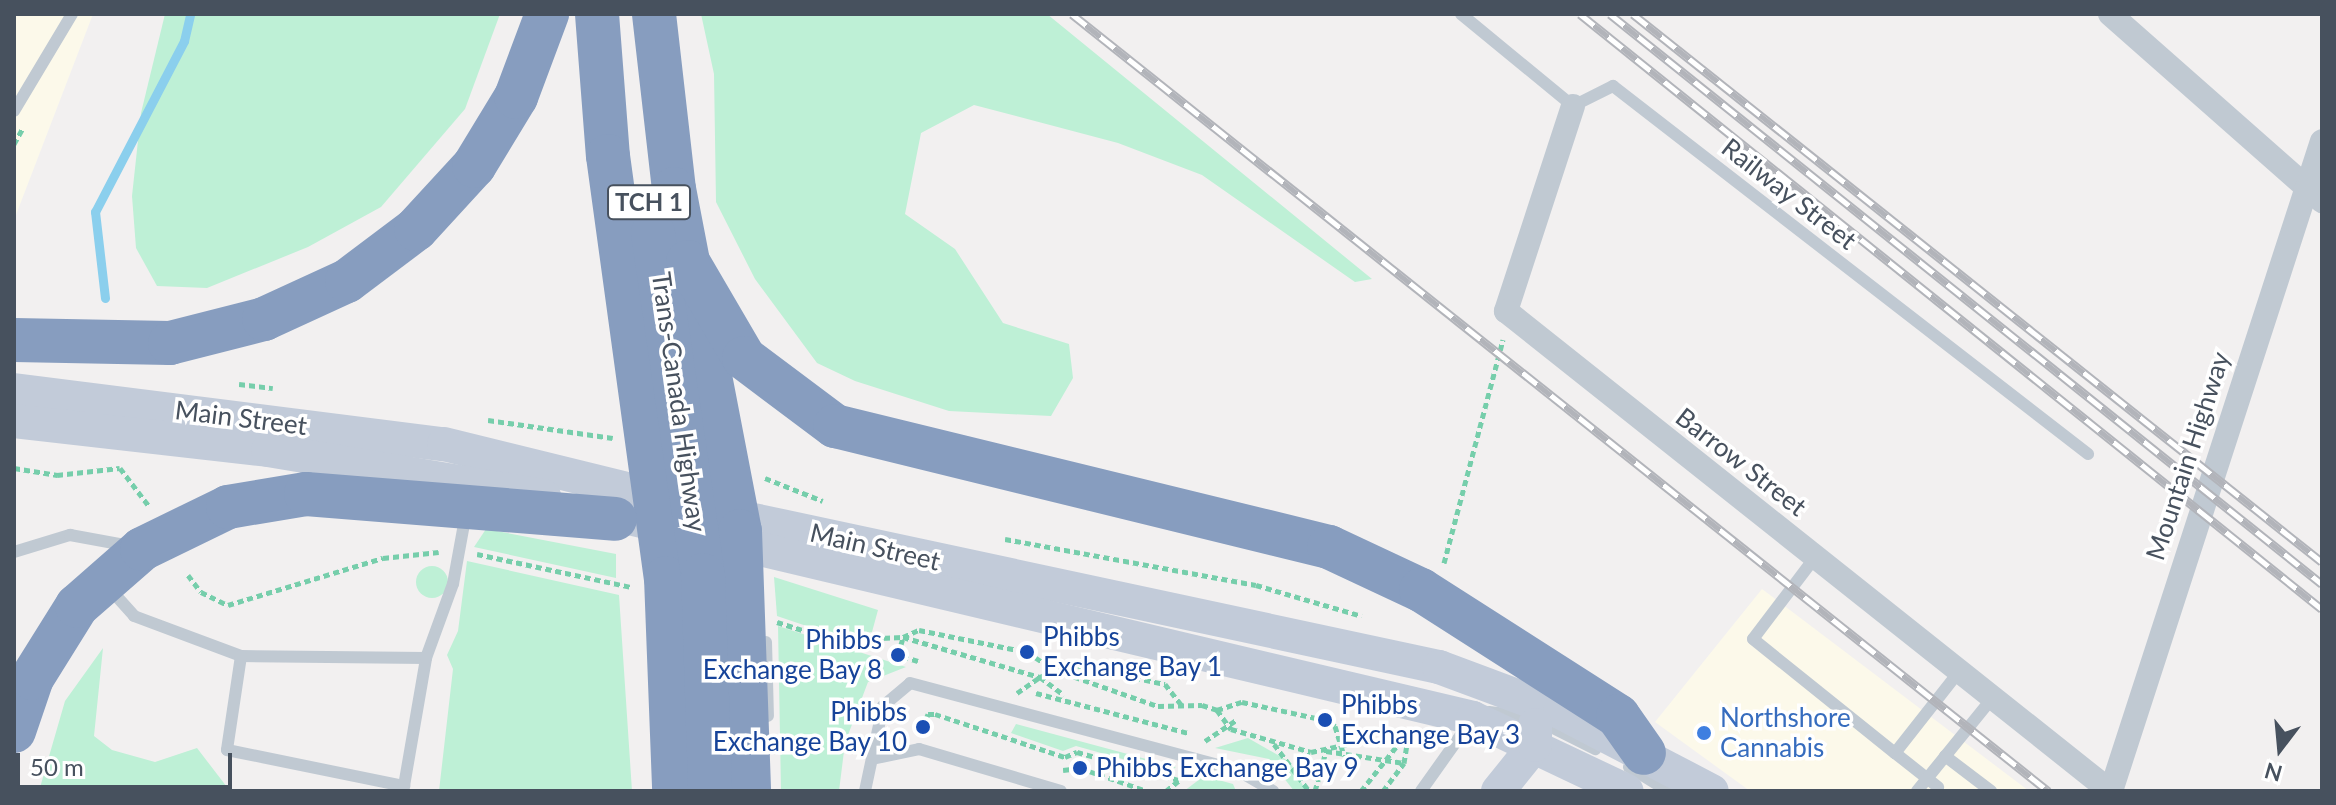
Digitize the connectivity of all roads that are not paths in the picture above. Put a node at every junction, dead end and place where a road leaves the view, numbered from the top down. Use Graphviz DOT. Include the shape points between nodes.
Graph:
graph roads {
  1 [pos="72,14"];
  2 [pos="547,14"];
  3 [pos="597,14"];
  4 [pos="631,14"];
  5 [pos="654,14"];
  6 [pos="1461,14"];
  7 [pos="2110,14"];
  8 [pos="1573,106"];
  9 [pos="14,111"];
  10 [pos="2322,141"];
  11 [pos="2314,196"];
  12 [pos="688,262"];
  13 [pos="714,314"];
  14 [pos="14,340"];
  15 [pos="690,381"];
  16 [pos="14,390"];
  17 [pos="14,421"];
  18 [pos="2088,454"];
  19 [pos="752,498"];
  20 [pos="467,505"];
  21 [pos="615,519"];
  22 [pos="142,549"];
  23 [pos="14,552"];
  24 [pos="1816,556"];
  25 [pos="762,571"];
  26 [pos="101,581"];
  27 [pos="764,624"];
  28 [pos="241,656"];
  29 [pos="426,658"];
  30 [pos="724,664"];
  31 [pos="1961,669"];
  32 [pos="1993,697"];
  33 [pos="1473,718"];
  34 [pos="1527,719"];
  35 [pos="14,731"];
  36 [pos="769,732"];
  37 [pos="1895,753"];
  38 [pos="1945,756"];
  39 [pos="872,759"];
  40 [pos="1636,772"];
  41 [pos="1926,779"];
  42 [pos="1938,787"];
  43 [pos="657,791"];
  44 [pos="674,791"];
  45 [pos="710,791"];
  46 [pos="749,791"];
  47 [pos="865,791"];
  48 [pos="1061,791"];
  49 [pos="1273,791"];
  50 [pos="1421,791"];
  51 [pos="1498,791"];
  52 [pos="1668,791"];
  53 [pos="1712,791"];
  54 [pos="1917,791"];
  55 [pos="1991,791"];
  56 [pos="2111,791"];
  1 -- 9 [label="lane"];
  2 -- 14 [label="highway" via="516,97 474,166 416,229 347,281 264,319 170,343"];
  3 -- 15 [label="highway, Trans-Canada Highway / TCH 1" via="608,156"];
  4 -- 15 [label="highway, Trans-Canada Highway / TCH 1" via="642,152"];
  5 -- 12 [label="highway"];
  6 -- 8 [label="lane"];
  7 -- 11 [label="street"];
  8 -- 18 [label="lane, Railway Street" via="1613,86"];
  8 -- 24 [label="street, Barrow Street" via="1506,311"];
  10 -- 11 [label="street, Mountain Highway"];
  11 -- 56 [label="street, Mountain Highway"];
  12 -- 13 [label="highway"];
  12 -- 15 [label="highway"];
  13 -- 15 [label="lane"];
  13 -- 40 [label="highway" via="771,385 835,426 1230,518 1372,565 1618,716"];
  15 -- 30 [label="highway, Trans-Canada Highway / TCH 1"];
  15 -- 30 [label="highway" via="740,531"];
  16 -- 34 [label="main road, Main Street" via="444,444 764,522 1356,648"];
  17 -- 21 [label="main road, Main Street" via="386,468 573,502"];
  19 -- 25 [label="lane"];
  20 -- 21 [label="highway"];
  20 -- 22 [label="highway" via="269,497 186,524"];
  20 -- 29 [label="lane" via="459,551"];
  21 -- 33 [label="main road, Main Street"];
  22 -- 23 [label="lane" via="70,535"];
  22 -- 26 [label="highway"];
  24 -- 31 [label="street, Barrow Street"];
  24 -- 37 [label="lane" via="1753,639"];
  26 -- 28 [label="lane" via="134,616"];
  26 -- 35 [label="highway" via="52,641"];
  27 -- 30 [label="lane"];
  28 -- 29 [label="lane"];
  28 -- 29 [label="lane" via="227,750 404,786"];
  30 -- 36 [label="lane"];
  30 -- 43 [label="highway"];
  30 -- 44 [label="highway, Trans-Canada Highway / TCH 1"];
  30 -- 45 [label="highway, Trans-Canada Highway / TCH 1"];
  30 -- 46 [label="highway"];
  31 -- 32 [label="street, Barrow Street"];
  31 -- 37 [label="lane"];
  32 -- 38 [label="lane"];
  32 -- 56 [label="street, Barrow Street"];
  33 -- 34 [label="main road, Main Street"];
  33 -- 50 [label="lane"];
  34 -- 40 [label="main road, Main Street"];
  34 -- 40 [label="main road, Main Street"];
  34 -- 51 [label="main road"];
  34 -- 52 [label="lane"];
  37 -- 41 [label="lane"];
  38 -- 41 [label="lane"];
  38 -- 55 [label="lane"];
  39 -- 47 [label="lane"];
  39 -- 48 [label="lane" via="919,749"];
  39 -- 49 [label="lane" via="883,706 910,683 1237,770"];
  40 -- 53 [label="main road, Main Street"];
  41 -- 42 [label="lane"];
  41 -- 54 [label="lane"];
}
